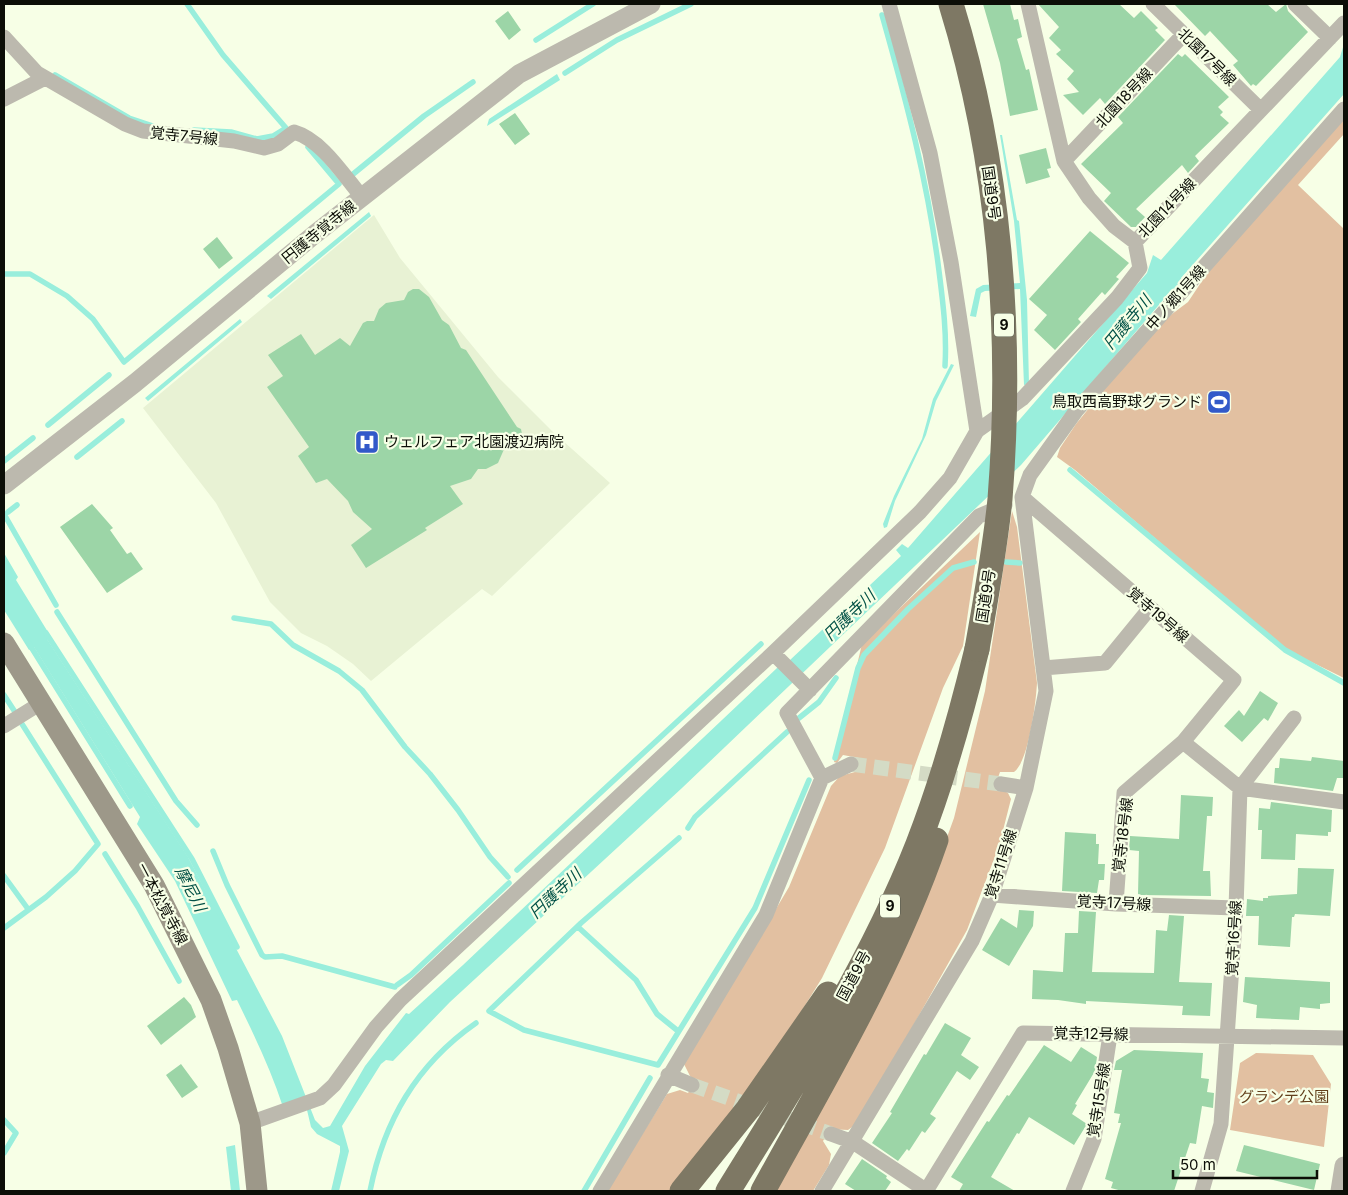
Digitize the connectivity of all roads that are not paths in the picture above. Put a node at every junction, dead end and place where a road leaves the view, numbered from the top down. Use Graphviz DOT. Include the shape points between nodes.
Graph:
graph roads {
  1 [pos="651,4"];
  2 [pos="888,4"];
  3 [pos="951,4"];
  4 [pos="1028,4"];
  5 [pos="1153,4"];
  6 [pos="1295,4"];
  7 [pos="1344,23"];
  8 [pos="1184,34"];
  9 [pos="4,37"];
  10 [pos="1330,38"];
  11 [pos="45,78"];
  12 [pos="4,99"];
  13 [pos="1344,109"];
  14 [pos="1261,110"];
  15 [pos="1064,161"];
  16 [pos="362,197"];
  17 [pos="1135,242"];
  18 [pos="977,431"];
  19 [pos="4,485"];
  20 [pos="1022,497"];
  21 [pos="1150,608"];
  22 [pos="4,643"];
  23 [pos="773,653"];
  24 [pos="1043,668"];
  25 [pos="810,690"];
  26 [pos="41,703"];
  27 [pos="964,703"];
  28 [pos="1294,718"];
  29 [pos="4,726"];
  30 [pos="1183,742"];
  31 [pos="851,764"];
  32 [pos="822,778"];
  33 [pos="1001,784"];
  34 [pos="1026,788"];
  35 [pos="1240,788"];
  36 [pos="1344,802"];
  37 [pos="992,896"];
  38 [pos="1116,904"];
  39 [pos="1236,908"];
  40 [pos="1110,1035"];
  41 [pos="1229,1036"];
  42 [pos="1344,1038"];
  43 [pos="668,1075"];
  44 [pos="692,1085"];
  45 [pos="259,1120"];
  46 [pos="831,1134"];
  47 [pos="853,1142"];
  48 [pos="1344,1166"];
  49 [pos="257,1191"];
  50 [pos="600,1191"];
  51 [pos="682,1191"];
  52 [pos="727,1191"];
  53 [pos="763,1191"];
  54 [pos="822,1191"];
  55 [pos="926,1191"];
  56 [pos="1073,1191"];
  57 [pos="1202,1191"];
  58 [pos="1340,1191"];
  1 -- 16 [label="street, 円護寺覚寺線" via="519,74"];
  2 -- 18 [label="street" via="930,153 951,262"];
  3 -- 27 [label="highway, 国道9号 / 9, bridge" via="988,166 1005,341 1000,499 977,649"];
  4 -- 15 [label="street, 北園14号線"];
  5 -- 8 [label="street, 北園17号線"];
  6 -- 10 [label="street"];
  7 -- 10 [label="street, 北園14号線"];
  8 -- 14 [label="street, 北園17号線"];
  8 -- 15 [label="street, 北園18号線"];
  9 -- 11 [label="street, 覚寺7号線"];
  10 -- 14 [label="street, 北園14号線"];
  11 -- 12 [label="street"];
  11 -- 16 [label="street, 覚寺7号線" via="143,131 234,141 264,148 278,144 294,132 305,135"];
  13 -- 20 [label="street, 中ノ郷1号線" via="1076,411 1030,475"];
  14 -- 17 [label="street, 北園14号線"];
  15 -- 17 [label="street, 北園14号線" via="1089,198 1114,226"];
  16 -- 19 [label="street, 円護寺覚寺線" via="135,383"];
  17 -- 18 [label="street" via="1140,268 1117,298 1022,399"];
  18 -- 23 [label="street" via="950,478 920,512"];
  20 -- 21 [label="street, 覚寺19号線"];
  20 -- 24 [label="street, 覚寺11号線"];
  20 -- 25 [label="street" via="978,516"];
  21 -- 24 [label="street" via="1105,663"];
  21 -- 30 [label="street, 覚寺19号線" via="1234,680"];
  22 -- 26 [label="main road, 一本松覚寺線"];
  23 -- 25 [label="street"];
  23 -- 45 [label="street" via="400,1000 334,1085 314,1101"];
  24 -- 34 [label="street, 覚寺11号線" via="1046,691"];
  25 -- 32 [label="street" via="787,713"];
  26 -- 29 [label="street"];
  26 -- 45 [label="main road, 一本松覚寺線" via="158,894 211,1000"];
  27 -- 51 [label="highway" via="914,838 882,904 787,1056"];
  27 -- 52 [label="highway, 国道9号 / 9" via="921,835 887,914 821,1038"];
  27 -- 53 [label="highway" via="959,748 946,806 906,918 862,1012"];
  28 -- 35 [label="street"];
  30 -- 35 [label="street"];
  30 -- 38 [label="street, 覚寺18号線" via="1124,794"];
  31 -- 32 [label="street"];
  32 -- 43 [label="street" via="766,915"];
  33 -- 34 [label="street"];
  34 -- 37 [label="street, 覚寺11号線"];
  35 -- 36 [label="street"];
  35 -- 39 [label="street, 覚寺16号線"];
  37 -- 38 [label="street, 覚寺17号線"];
  37 -- 47 [label="street, 覚寺11号線" via="972,941"];
  38 -- 39 [label="street, 覚寺17号線"];
  39 -- 41 [label="street, 覚寺16号線"];
  40 -- 41 [label="street, 覚寺12号線"];
  40 -- 55 [label="street, 覚寺12号線" via="1023,1033"];
  40 -- 56 [label="street, 覚寺15号線" via="1094,1139"];
  41 -- 42 [label="street, 覚寺12号線"];
  41 -- 57 [label="street, 覚寺16号線" via="1222,1124"];
  43 -- 44 [label="street"];
  43 -- 50 [label="street"];
  45 -- 49 [label="main road, 一本松覚寺線"];
  46 -- 47 [label="street"];
  47 -- 54 [label="street, 覚寺11号線"];
  47 -- 55 [label="street"];
  48 -- 58 [label="street"];
}
